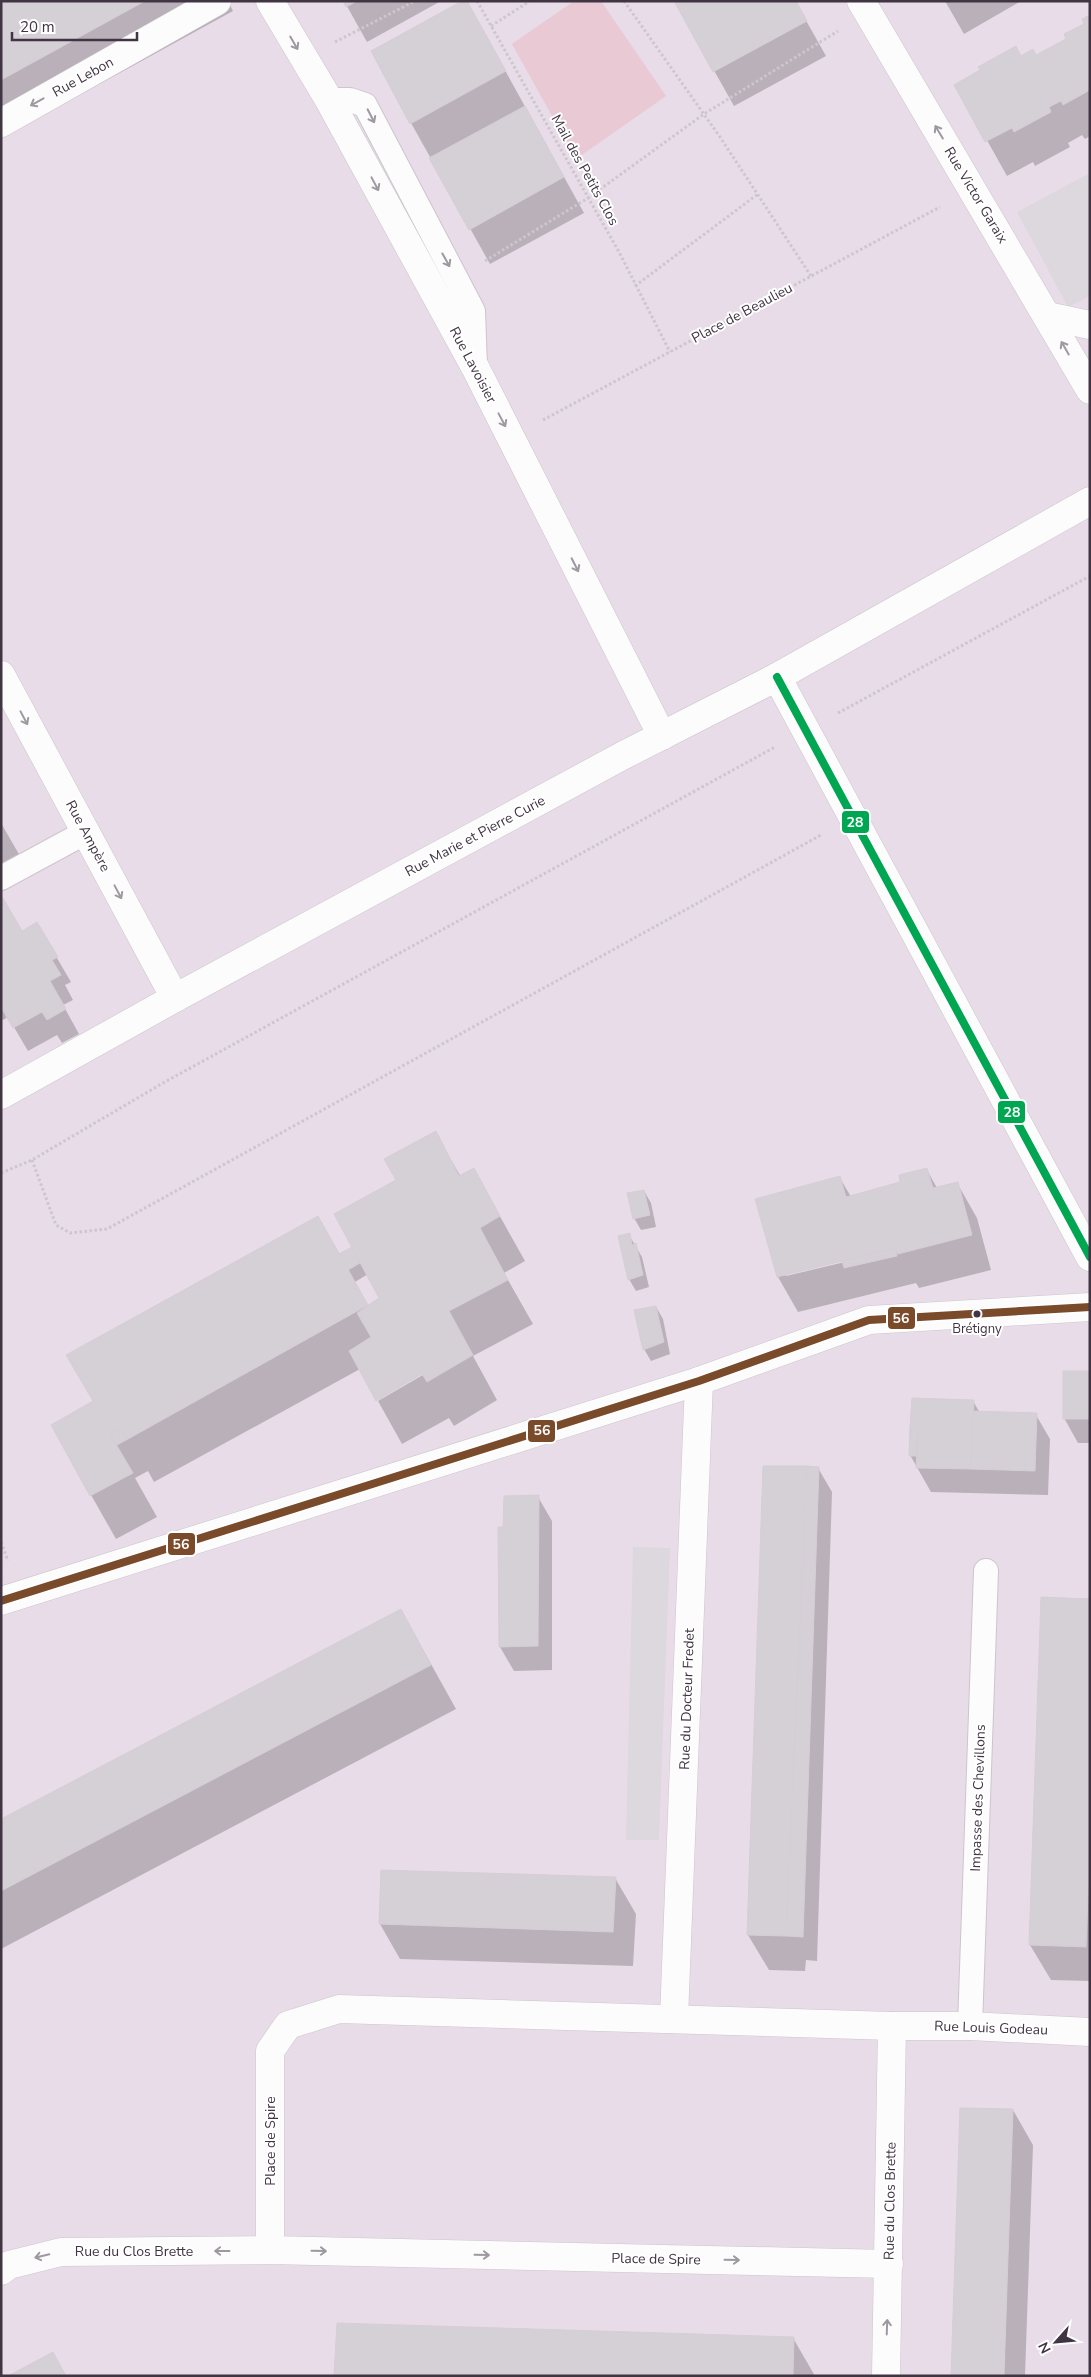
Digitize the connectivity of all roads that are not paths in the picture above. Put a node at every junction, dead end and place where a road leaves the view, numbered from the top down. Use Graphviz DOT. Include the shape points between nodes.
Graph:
graph roads {
  1 [pos="217,1"];
  2 [pos="270,1"];
  3 [pos="861,1"];
  4 [pos="330,100"];
  5 [pos="1,123"];
  6 [pos="1047,316"];
  7 [pos="1090,325"];
  8 [pos="475,367"];
  9 [pos="1090,390"];
  10 [pos="1090,501"];
  11 [pos="1,675"];
  12 [pos="777,677"];
  13 [pos="662,736"];
  14 [pos="86,832"];
  15 [pos="1,878"];
  16 [pos="175,998"];
  17 [pos="1,1095"];
  18 [pos="1090,1257"];
  19 [pos="1090,1308"];
  20 [pos="699,1381"];
  21 [pos="986,1571"];
  22 [pos="1,1601"];
  23 [pos="674,2018"];
  24 [pos="892,2026"];
  25 [pos="970,2026"];
  26 [pos="1090,2032"];
  27 [pos="270,2250"];
  28 [pos="889,2264"];
  29 [pos="1,2271"];
  30 [pos="886,2376"];
  1 -- 5 [label="street, Rue Lebon, one-way"];
  2 -- 4 [label="street, Rue Lavoisier, one-way"];
  6 -- 3 [label="street, Rue Victor Garaix, one-way"];
  4 -- 8 [label="street, Rue Lavoisier, one-way"];
  4 -- 8 [label="lane, one-way" via="350,100 365,105 473,311"];
  6 -- 7 [label="street"];
  9 -- 6 [label="street, Rue Victor Garaix, one-way"];
  8 -- 13 [label="street, Rue Lavoisier, one-way"];
  10 -- 12 [label="street"];
  11 -- 14 [label="street, Rue Ampère, one-way"];
  12 -- 13 [label="street, Rue Marie et Pierre Curie"];
  12 -- 18 [label="street"];
  13 -- 16 [label="street, Rue Marie et Pierre Curie"];
  14 -- 15 [label="lane"];
  14 -- 16 [label="street, Rue Ampère, one-way"];
  16 -- 17 [label="street, Rue Marie et Pierre Curie"];
  19 -- 20 [label="street" via="869,1320"];
  20 -- 22 [label="street"];
  20 -- 23 [label="street, Rue du Docteur Fredet"];
  21 -- 25 [label="lane, Impasse des Chevillons"];
  23 -- 24 [label="street, Place de Spire"];
  23 -- 27 [label="street, Place de Spire" via="339,2008 288,2025 270,2051"];
  24 -- 25 [label="street, Rue Louis Godeau"];
  24 -- 28 [label="street, Rue du Clos Brette"];
  25 -- 26 [label="street, Rue Louis Godeau"];
  27 -- 28 [label="street, Place de Spire, one-way"];
  27 -- 29 [label="street, Rue du Clos Brette, one-way" via="60,2252 9,2265"];
  30 -- 28 [label="street, Rue du Clos Brette, one-way"];
}
